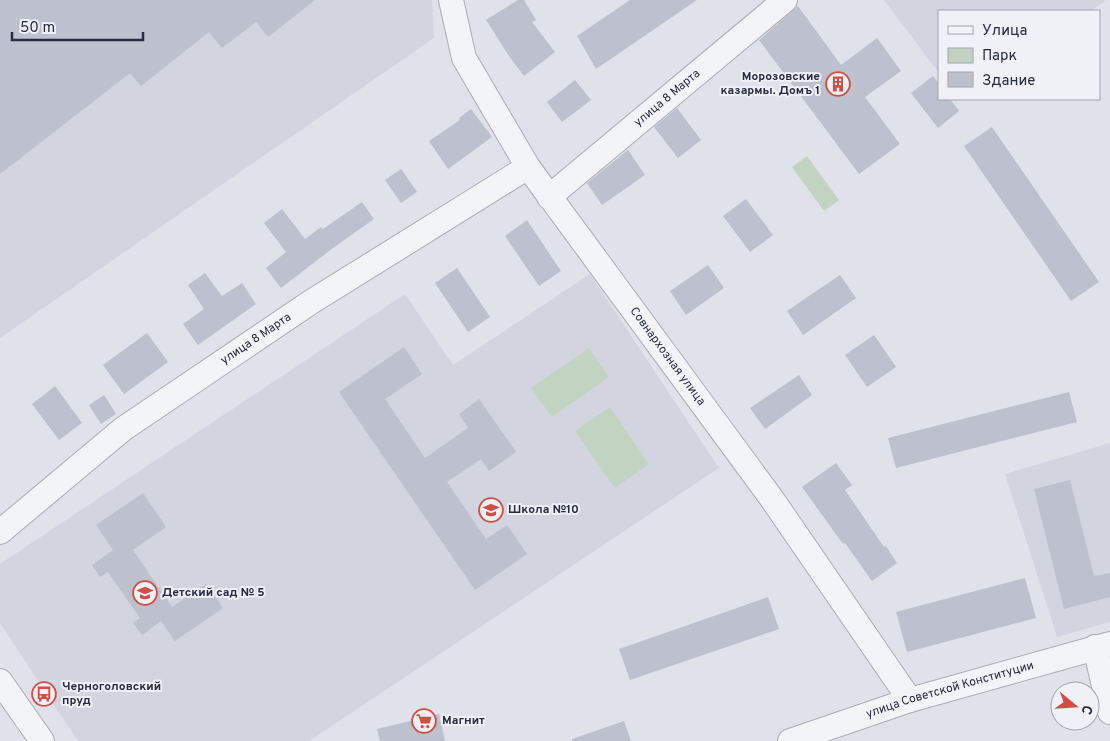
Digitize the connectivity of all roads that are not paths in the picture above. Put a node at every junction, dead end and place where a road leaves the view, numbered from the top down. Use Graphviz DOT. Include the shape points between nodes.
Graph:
graph roads {
  1 [pos="451,0"];
  2 [pos="785,0"];
  3 [pos="528,167"];
  4 [pos="549,197"];
  5 [pos="0,532"];
  6 [pos="1103,646"];
  7 [pos="0,681"];
  8 [pos="910,700"];
  9 [pos="1110,712"];
  10 [pos="42,741"];
  11 [pos="790,741"];
  1 -- 3 [label="street, Совнархозная улица" via="464,58"];
  2 -- 4 [label="street, улица 8 Марта"];
  3 -- 4 [label="street, Совнархозная улица"];
  3 -- 5 [label="street, улица 8 Марта" via="311,302 123,428"];
  4 -- 8 [label="street, Совнархозная улица" via="772,500"];
  6 -- 8 [label="street, улица Советской Конституции"];
  6 -- 9 [label="street"];
  7 -- 10 [label="street"];
  8 -- 11 [label="street, улица Советской Конституции"];
}
